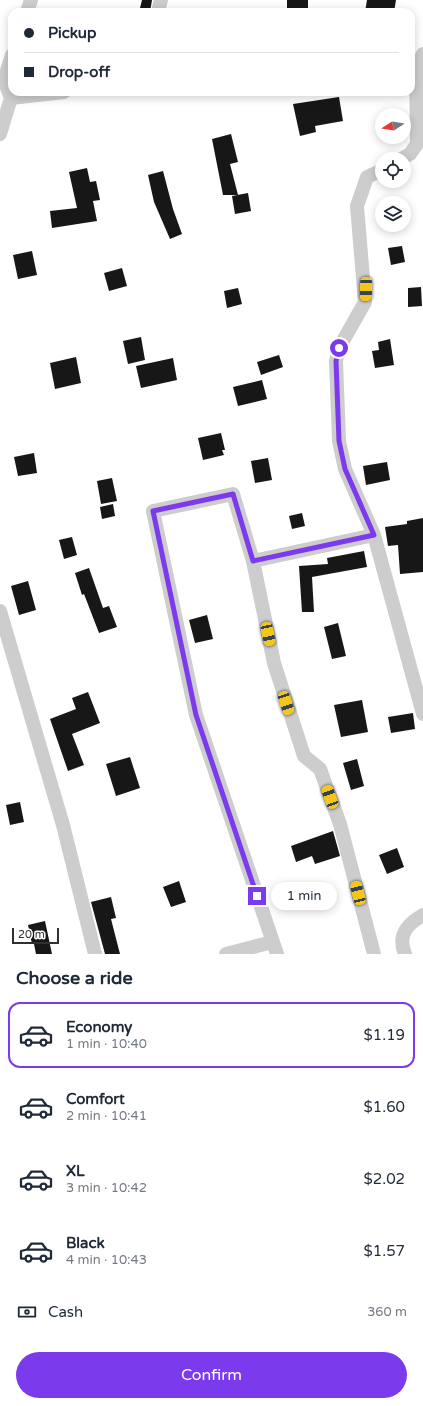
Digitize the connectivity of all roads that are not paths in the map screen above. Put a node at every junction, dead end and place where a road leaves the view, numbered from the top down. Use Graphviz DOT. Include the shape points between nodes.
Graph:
graph roads {
  1 [pos="423,54"];
  2 [pos="8,68"];
  3 [pos="8,90"];
  4 [pos="29,96"];
  5 [pos="11,98"];
  6 [pos="0,134"];
  7 [pos="411,153"];
  8 [pos="375,173"];
  9 [pos="374,535"];
  10 [pos="253,561"];
  11 [pos="0,611"];
  12 [pos="423,714"];
  13 [pos="423,914"];
  14 [pos="274,948"];
  15 [pos="95,954"];
  16 [pos="226,954"];
  17 [pos="374,954"];
  18 [pos="405,954"];
  1 -- 7 [label="street" via="416,66 417,144"];
  2 -- 3 [label="street" via="4,80"];
  4 -- 5 [label="street"];
  5 -- 6 [label="street"];
  8 -- 9 [label="street" via="367,177 357,206 365,302 339,348 336,361 339,441 345,469"];
  9 -- 10 [label="street"];
  9 -- 12 [label="street"];
  10 -- 14 [label="street" via="233,494 153,511 196,715"];
  10 -- 17 [label="street" via="274,663 304,756 320,770 340,824"];
  11 -- 15 [label="street" via="63,825"];
  13 -- 18 [label="street" via="404,931 401,945"];
  14 -- 16 [label="street"];
}
